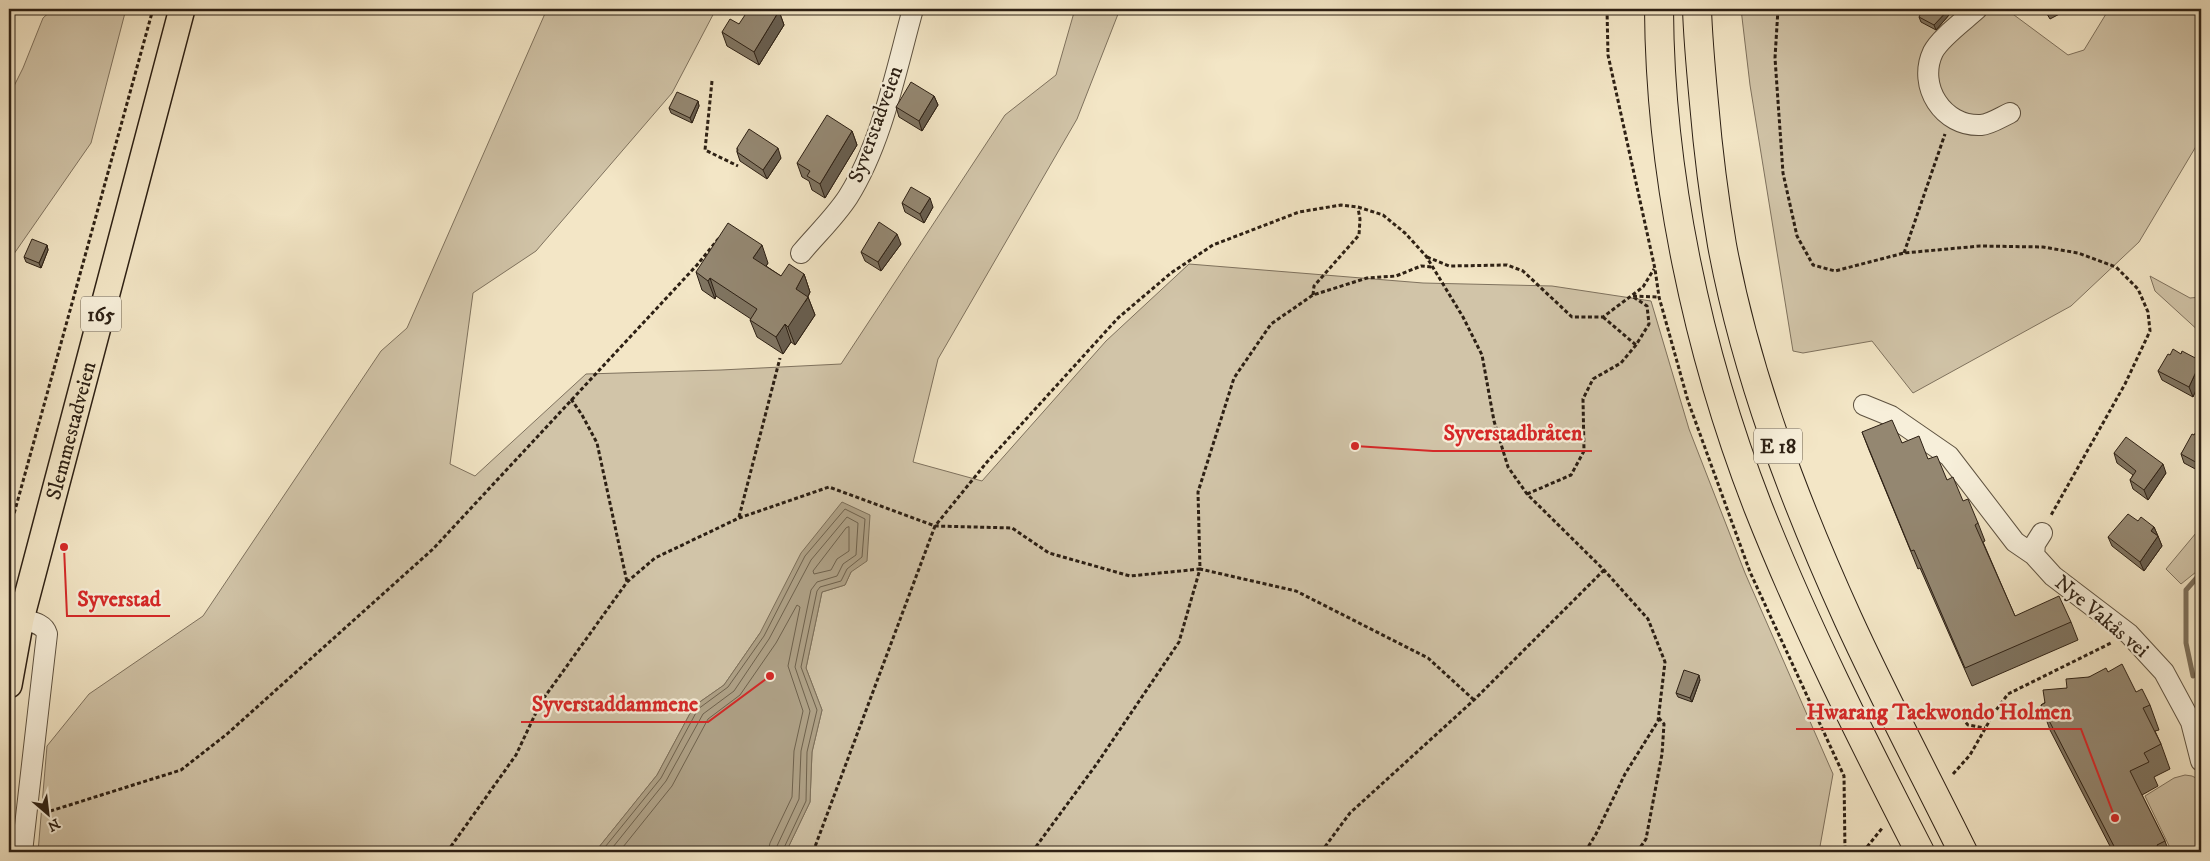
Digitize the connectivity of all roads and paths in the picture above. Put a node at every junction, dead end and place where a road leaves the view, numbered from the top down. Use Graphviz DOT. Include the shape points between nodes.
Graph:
graph roads {
  1 [pos="153,9"];
  2 [pos="182,9"];
  3 [pos="913,9"];
  4 [pos="1607,9"];
  5 [pos="1659,9"];
  6 [pos="1697,9"];
  7 [pos="1778,9"];
  8 [pos="1977,9"];
  9 [pos="712,81"];
  10 [pos="2010,113"];
  11 [pos="1951,117"];
  12 [pos="738,166"];
  13 [pos="1358,207"];
  14 [pos="721,235"];
  15 [pos="801,253"];
  16 [pos="1904,253"];
  17 [pos="1426,256"];
  18 [pos="1433,267"];
  19 [pos="1655,268"];
  20 [pos="1313,295"];
  21 [pos="1632,296"];
  22 [pos="1659,297"];
  23 [pos="1603,317"];
  24 [pos="1636,345"];
  25 [pos="780,358"];
  26 [pos="571,399"];
  27 [pos="1864,405"];
  28 [pos="1527,494"];
  29 [pos="739,518"];
  30 [pos="936,526"];
  31 [pos="9,532"];
  32 [pos="2042,533"];
  33 [pos="2034,555"];
  34 [pos="1200,569"];
  35 [pos="1604,570"];
  36 [pos="627,582"];
  37 [pos="21,619"];
  38 [pos="2129,634"];
  39 [pos="9,647"];
  40 [pos="9,685"];
  41 [pos="1474,700"];
  42 [pos="1953,708"];
  43 [pos="2194,711"];
  44 [pos="1658,717"];
  45 [pos="1985,728"];
  46 [pos="2201,761"];
  47 [pos="1953,774"];
  48 [pos="27,819"];
  49 [pos="1884,826"];
  50 [pos="22,852"];
  51 [pos="447,852"];
  52 [pos="813,852"];
  53 [pos="1032,852"];
  54 [pos="1322,852"];
  55 [pos="1585,852"];
  56 [pos="1637,852"];
  57 [pos="1845,852"];
  58 [pos="1863,852"];
  59 [pos="1920,852"];
  60 [pos="1963,852"];
  1 -- 31 [label="path"];
  2 -- 37 [label="main road, Slemmestadveien / 165"];
  3 -- 15 [label="street, Syverstadveien" via="882,118 864,166 848,198"];
  4 -- 19 [label="path" via="1608,55"];
  5 -- 59 [label="highway, E 18" via="1668,146 1684,253 1703,337 1728,423 1758,506 1814,640"];
  6 -- 60 [label="highway, E 18" via="1707,137 1722,246 1766,410 1794,490 1848,620"];
  7 -- 16 [label="path" via="1775,58 1783,173 1797,236 1813,265 1835,271"];
  8 -- 11 [label="street" via="1936,48 1928,67 1928,83 1933,98"];
  9 -- 12 [label="path" via="705,150"];
  10 -- 11 [label="street" via="1980,125"];
  11 -- 16 [label="path"];
  13 -- 17 [label="path" via="1382,215 1405,233"];
  13 -- 20 [label="path" via="1358,235 1314,286"];
  13 -- 30 [label="path" via="1299,212 1213,245 1171,273 1118,318 987,462"];
  14 -- 26 [label="path" via="697,265"];
  16 -- 32 [label="path" via="1980,246 2043,247 2078,253 2116,267 2138,289 2148,312 2150,331 2125,384"];
  17 -- 18 [label="path"];
  17 -- 23 [label="path" via="1449,266 1507,265 1524,271 1572,317"];
  18 -- 20 [label="path" via="1421,266 1396,276 1367,278"];
  18 -- 28 [label="path" via="1482,355 1494,421 1508,467"];
  19 -- 21 [label="path" via="1643,287"];
  19 -- 22 [label="path"];
  20 -- 34 [label="path" via="1272,324 1234,378 1198,492"];
  21 -- 22 [label="path"];
  21 -- 23 [label="path"];
  21 -- 24 [label="path" via="1647,306 1649,324"];
  22 -- 57 [label="path" via="1688,401 1750,572 1844,776"];
  23 -- 24 [label="path"];
  24 -- 28 [label="path" via="1621,363 1593,379 1583,399 1584,451 1571,475"];
  25 -- 29 [label="path"];
  26 -- 36 [label="path" via="597,443"];
  26 -- 48 [label="path" via="433,549 227,734 181,770"];
  27 -- 33 [label="street, Nye Vakås vei" via="1891,416 1949,456 2015,542"];
  28 -- 35 [label="path"];
  29 -- 30 [label="path" via="829,487"];
  29 -- 36 [label="path" via="655,558"];
  30 -- 34 [label="path" via="1012,528 1050,554 1130,576"];
  30 -- 52 [label="path"];
  32 -- 33 [label="street" via="2035,544"];
  33 -- 38 [label="street, Nye Vakås vei" via="2053,576"];
  34 -- 41 [label="path" via="1296,591 1428,658"];
  34 -- 53 [label="path" via="1179,642 1096,766"];
  35 -- 41 [label="path"];
  35 -- 44 [label="path" via="1648,619 1665,662"];
  36 -- 51 [label="path" via="541,702 516,755"];
  37 -- 39 [label="main road, Slemmestadveien / 165"];
  37 -- 40 [label="main road, Slemmestadveien / 165"];
  37 -- 48 [label="street" via="42,626 48,634"];
  38 -- 43 [label="street, Nye Vakås vei"];
  38 -- 45 [label="path" via="2008,694"];
  41 -- 54 [label="path" via="1350,813"];
  42 -- 45 [label="path" via="1968,725"];
  43 -- 46 [label="street, Nye Vakås vei" via="2190,722"];
  44 -- 55 [label="path"];
  44 -- 56 [label="path" via="1664,724 1662,754 1646,840"];
  45 -- 47 [label="path" via="1970,755"];
  48 -- 50 [label="street"];
  49 -- 58 [label="path"];
}
